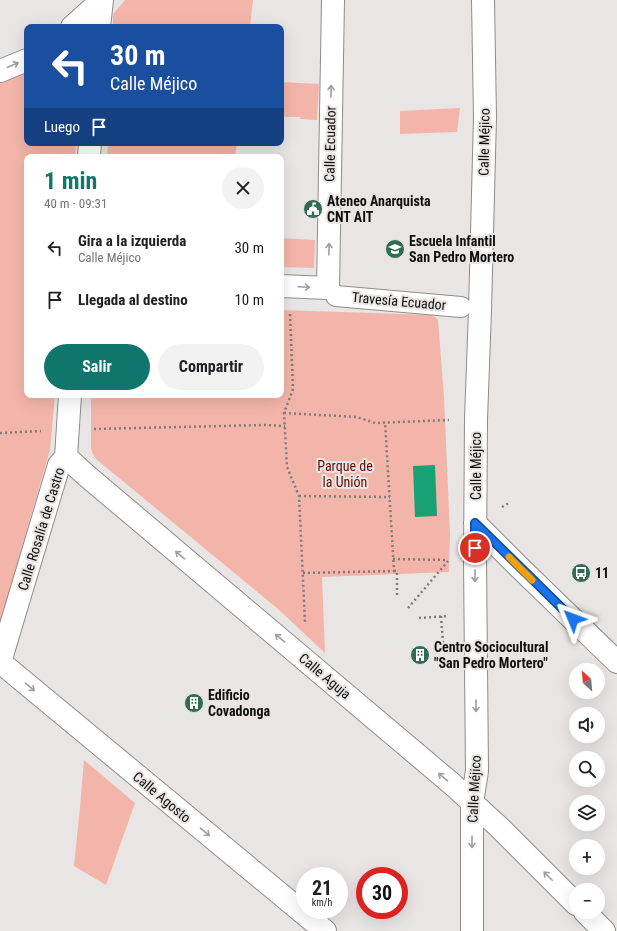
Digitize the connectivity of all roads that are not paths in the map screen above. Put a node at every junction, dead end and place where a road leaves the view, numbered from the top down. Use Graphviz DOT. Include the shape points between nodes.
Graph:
graph roads {
  1 [pos="102,0"];
  2 [pos="333,0"];
  3 [pos="483,0"];
  4 [pos="75,24"];
  5 [pos="99,24"];
  6 [pos="24,61"];
  7 [pos="0,71"];
  8 [pos="284,286"];
  9 [pos="332,292"];
  10 [pos="461,307"];
  11 [pos="70,398"];
  12 [pos="66,457"];
  13 [pos="475,523"];
  14 [pos="0,662"];
  15 [pos="617,662"];
  16 [pos="472,803"];
  17 [pos="569,897"];
  18 [pos="591,919"];
  19 [pos="325,931"];
  20 [pos="472,931"];
  21 [pos="604,931"];
  1 -- 4 [label="street"];
  1 -- 5 [label="street"];
  9 -- 2 [label="street, Calle Ecuador, one-way"];
  3 -- 13 [label="street, Calle Méjico" via="485,117"];
  7 -- 6 [label="street, one-way"];
  8 -- 9 [label="street, Travesía Ecuador, one-way"];
  9 -- 10 [label="street, Travesía Ecuador"];
  11 -- 12 [label="street, Calle Rosalía de Castro"];
  12 -- 14 [label="street, Calle Rosalía de Castro" via="59,465"];
  16 -- 12 [label="street, Calle Aguja, one-way"];
  13 -- 15 [label="street"];
  13 -- 16 [label="street, Calle Méjico, one-way" via="477,771"];
  14 -- 19 [label="street, Calle Agosto, one-way"];
  17 -- 16 [label="street, Calle Aguja, one-way"];
  16 -- 20 [label="street, Calle Méjico, one-way"];
  18 -- 21 [label="street"];
}
